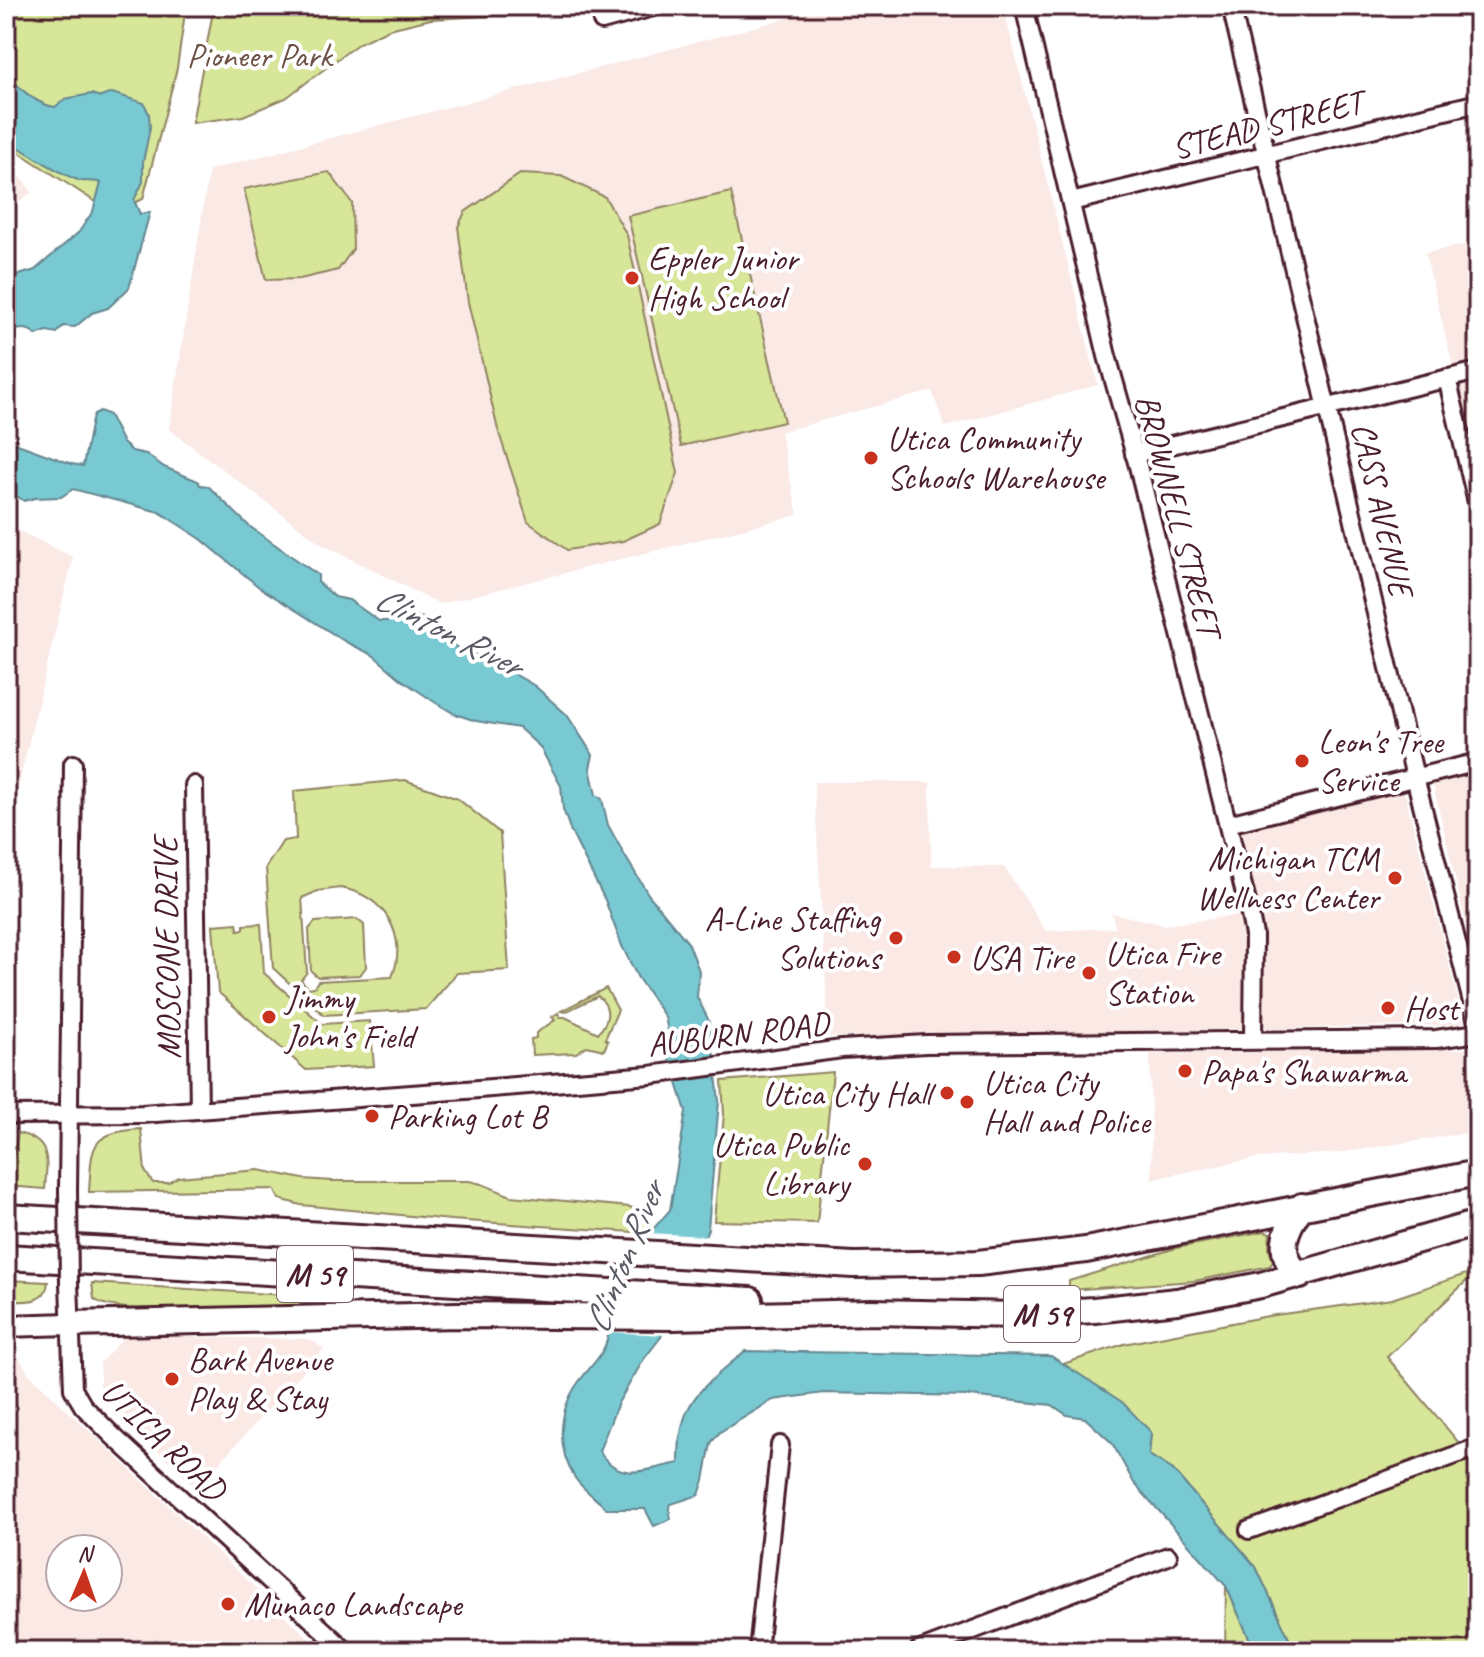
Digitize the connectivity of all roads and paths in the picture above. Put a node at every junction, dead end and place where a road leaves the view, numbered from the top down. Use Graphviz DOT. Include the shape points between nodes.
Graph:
graph roads {
  1 [pos="657,6"];
  2 [pos="1024,6"];
  3 [pos="1231,6"];
  4 [pos="602,21"];
  5 [pos="1478,103"];
  6 [pos="1268,154"];
  7 [pos="1071,202"];
  8 [pos="1478,371"];
  9 [pos="1447,378"];
  10 [pos="1328,407"];
  11 [pos="1134,454"];
  12 [pos="1478,507"];
  13 [pos="1478,762"];
  14 [pos="73,764"];
  15 [pos="1415,777"];
  16 [pos="194,785"];
  17 [pos="1228,824"];
  18 [pos="1478,1026"];
  19 [pos="1478,1033"];
  20 [pos="1253,1041"];
  21 [pos="199,1109"];
  22 [pos="6,1115"];
  23 [pos="69,1115"];
  24 [pos="1478,1173"];
  25 [pos="1302,1206"];
  26 [pos="6,1217"];
  27 [pos="1478,1223"];
  28 [pos="6,1257"];
  29 [pos="1300,1276"];
  30 [pos="677,1307"];
  31 [pos="70,1324"];
  32 [pos="6,1326"];
  33 [pos="780,1445"];
  34 [pos="1478,1447"];
  35 [pos="1249,1530"];
  36 [pos="1168,1556"];
  37 [pos="346,1651"];
  38 [pos="758,1651"];
  39 [pos="918,1651"];
  1 -- 4 [label="street"];
  2 -- 7 [label="street, BROWNELL STREET"];
  3 -- 6 [label="street, CASS AVENUE"];
  5 -- 6 [label="street, STEAD STREET"];
  6 -- 7 [label="street, STEAD STREET"];
  6 -- 10 [label="street, CASS AVENUE"];
  7 -- 11 [label="street, BROWNELL STREET"];
  8 -- 9 [label="street"];
  9 -- 10 [label="street"];
  9 -- 12 [label="street"];
  10 -- 11 [label="street"];
  10 -- 15 [label="street, CASS AVENUE"];
  11 -- 17 [label="street, BROWNELL STREET"];
  13 -- 15 [label="street"];
  14 -- 23 [label="street, UTICA ROAD"];
  15 -- 17 [label="street"];
  15 -- 18 [label="street, CASS AVENUE"];
  16 -- 21 [label="street, MOSCONE DRIVE"];
  17 -- 20 [label="street, BROWNELL STREET" via="1254,935"];
  19 -- 20 [label="street, AUBURN ROAD" via="1436,1039"];
  20 -- 21 [label="street, AUBURN ROAD" via="842,1049 650,1075"];
  21 -- 23 [label="street, AUBURN ROAD"];
  22 -- 23 [label="street, AUBURN ROAD"];
  23 -- 31 [label="street, UTICA ROAD, bridge"];
  24 -- 25 [label="highway, M 59"];
  25 -- 26 [label="highway, M 59" via="1112,1246 978,1263 854,1265"];
  25 -- 29 [label="highway" via="1283,1243 1288,1263"];
  27 -- 29 [label="highway, M 59"];
  28 -- 30 [label="highway, M 59" via="623,1293"];
  29 -- 30 [label="highway, M 59" via="1188,1299 1094,1310 990,1315"];
  30 -- 31 [label="highway" via="613,1317 497,1314"];
  31 -- 32 [label="main road"];
  31 -- 37 [label="street, UTICA ROAD" via="76,1398"];
  33 -- 38 [label="street"];
  34 -- 35 [label="street"];
  36 -- 39 [label="street"];
}
